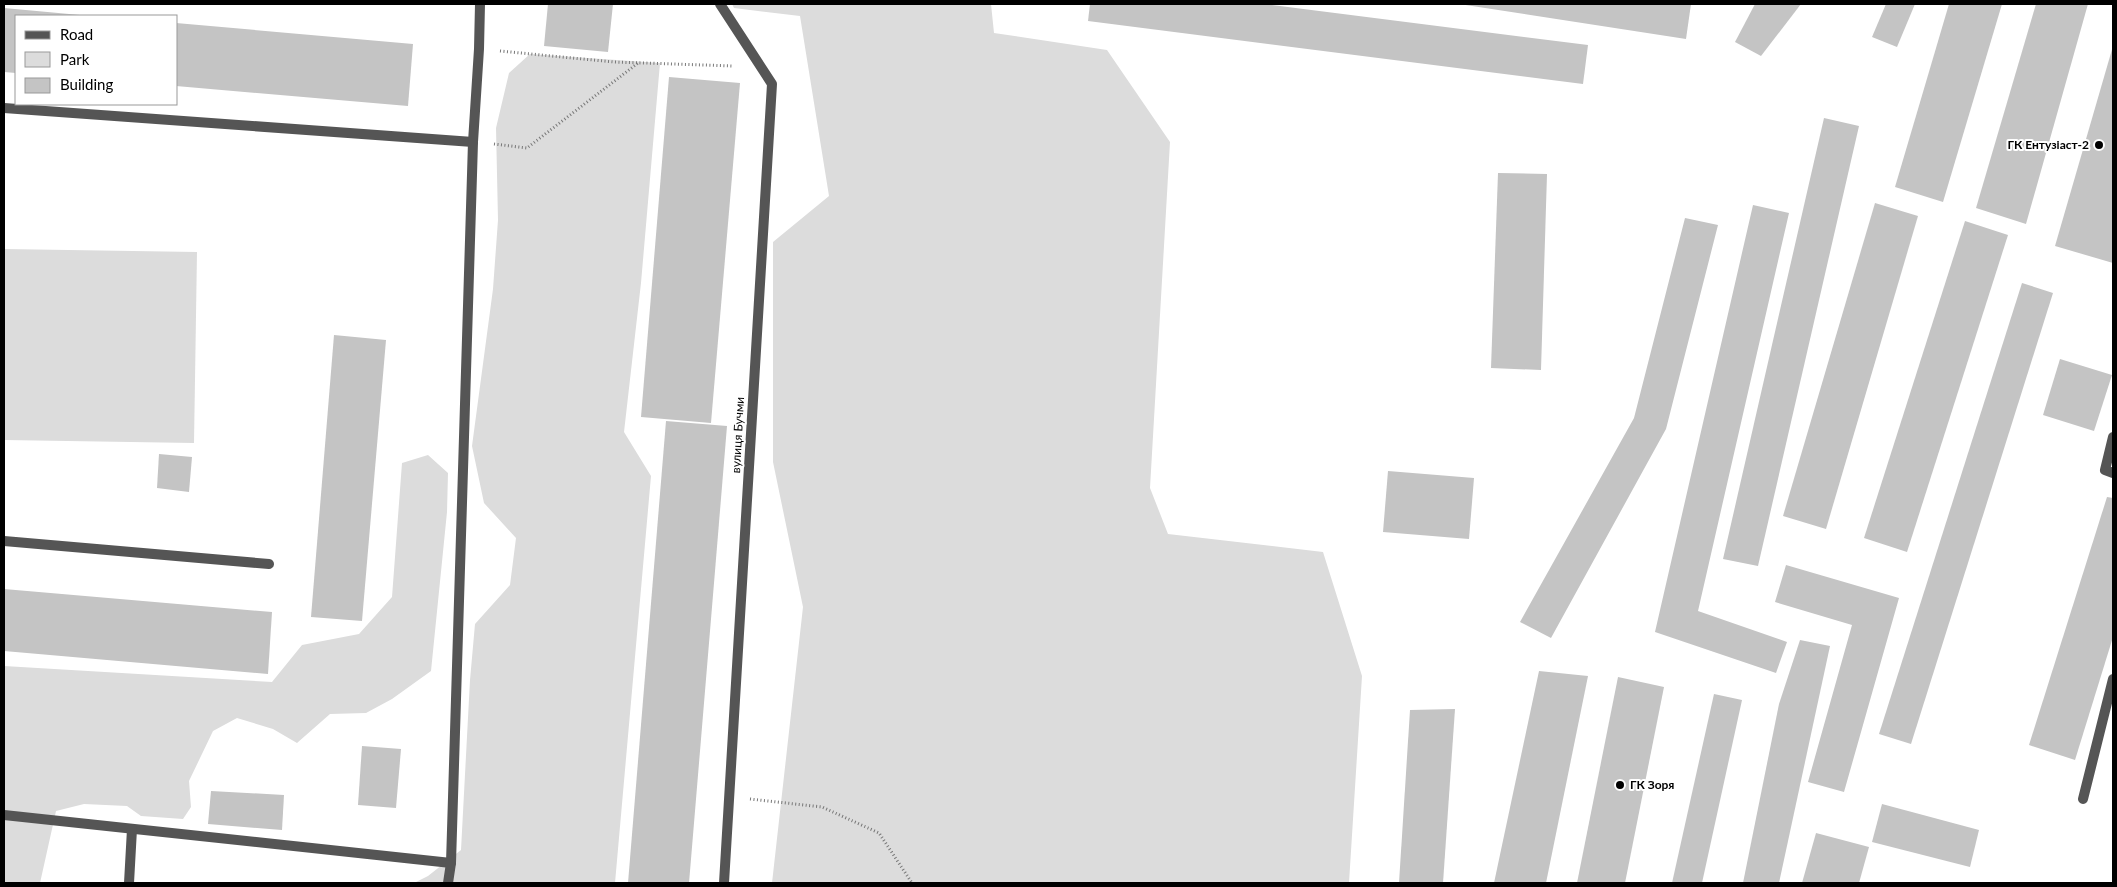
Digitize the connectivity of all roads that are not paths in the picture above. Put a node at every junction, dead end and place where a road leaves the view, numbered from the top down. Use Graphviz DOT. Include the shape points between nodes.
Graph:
graph roads {
  1 [pos="480,4"];
  2 [pos="720,4"];
  3 [pos="4,108"];
  4 [pos="473,142"];
  5 [pos="2113,437"];
  6 [pos="2113,473"];
  7 [pos="4,541"];
  8 [pos="269,564"];
  9 [pos="2113,679"];
  10 [pos="2083,799"];
  11 [pos="4,815"];
  12 [pos="132,829"];
  13 [pos="451,863"];
  14 [pos="129,883"];
  15 [pos="448,883"];
  16 [pos="724,883"];
  1 -- 4 [label="street"];
  2 -- 16 [label="street, вулиця Бучми" via="772,84"];
  3 -- 4 [label="street"];
  4 -- 13 [label="street"];
  5 -- 6 [label="street" via="2105,470"];
  7 -- 8 [label="street"];
  9 -- 10 [label="street"];
  11 -- 12 [label="street"];
  12 -- 13 [label="street"];
  12 -- 14 [label="street"];
  13 -- 15 [label="street"];
}
